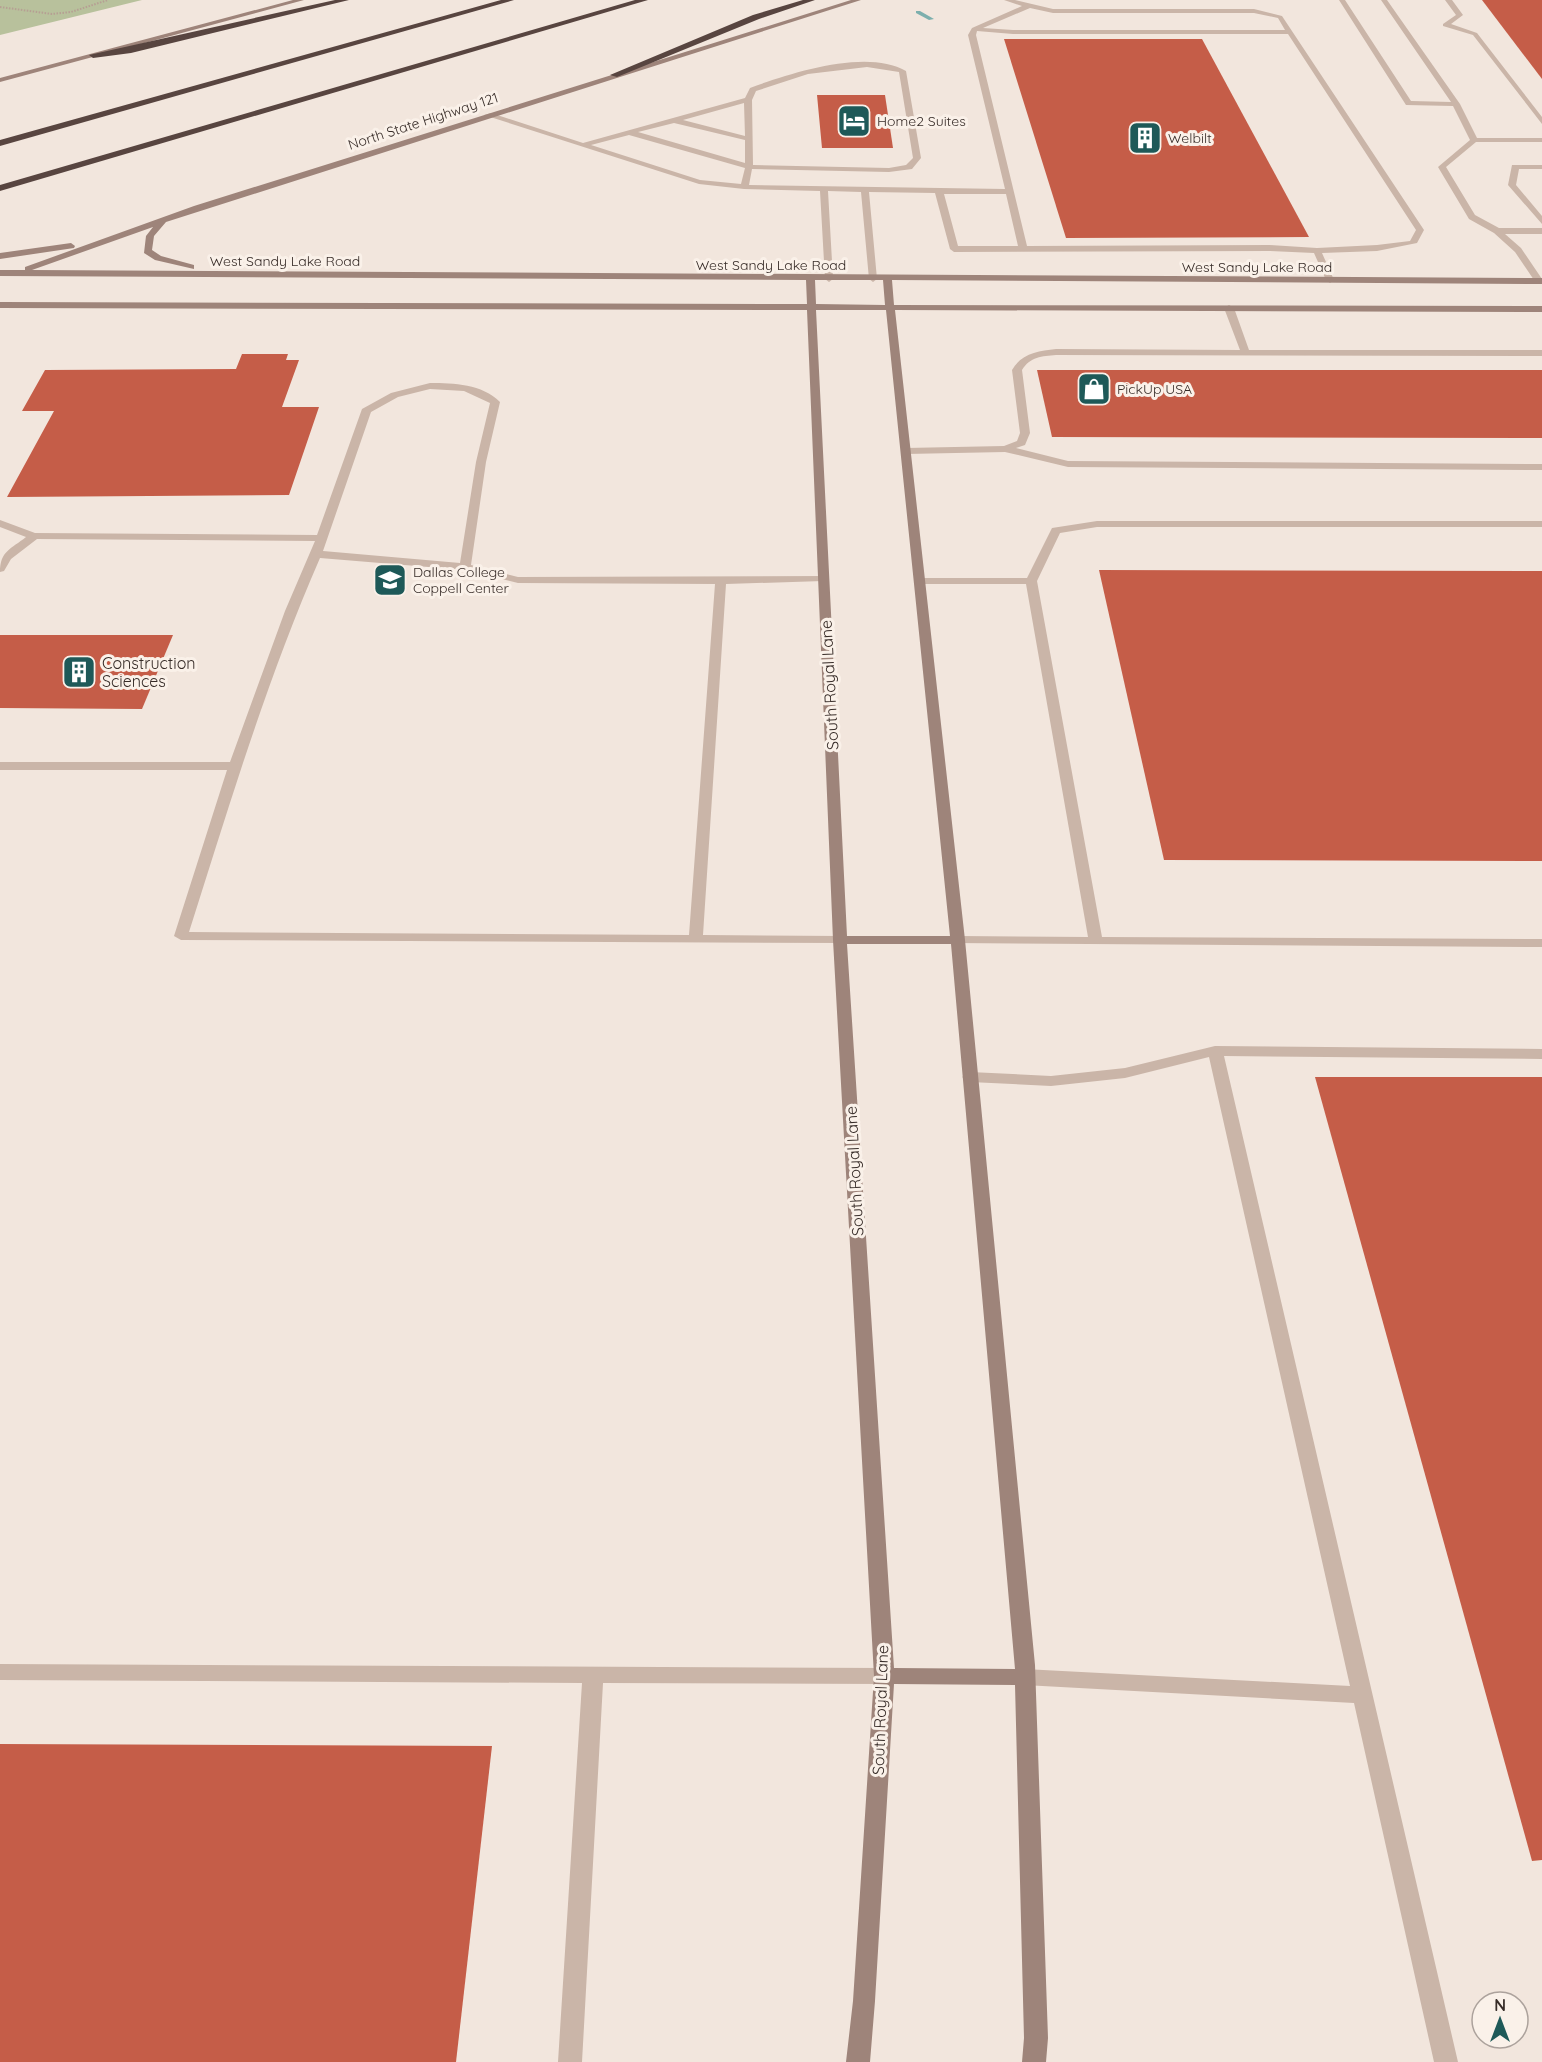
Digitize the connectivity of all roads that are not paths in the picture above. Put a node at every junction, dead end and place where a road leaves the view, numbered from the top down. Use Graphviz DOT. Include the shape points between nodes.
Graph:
graph roads {
  1 [pos="301,0"];
  2 [pos="345,0"];
  3 [pos="473,0"];
  4 [pos="510,0"];
  5 [pos="644,0"];
  6 [pos="811,0"];
  7 [pos="858,0"];
  8 [pos="1007,0"];
  9 [pos="1342,0"];
  10 [pos="1384,0"];
  11 [pos="1448,0"];
  12 [pos="1030,6"];
  13 [pos="423,24"];
  14 [pos="974,29"];
  15 [pos="1290,32"];
  16 [pos="93,56"];
  17 [pos="614,75"];
  18 [pos="0,80"];
  19 [pos="748,100"];
  20 [pos="1456,104"];
  21 [pos="488,115"];
  22 [pos="673,120"];
  23 [pos="1542,122"];
  24 [pos="628,132"];
  25 [pos="749,139"];
  26 [pos="1474,140"];
  27 [pos="1542,140"];
  28 [pos="0,142"];
  29 [pos="583,145"];
  30 [pos="749,163"];
  31 [pos="1542,167"];
  32 [pos="744,187"];
  33 [pos="0,188"];
  34 [pos="824,189"];
  35 [pos="865,190"];
  36 [pos="939,191"];
  37 [pos="1009,192"];
  38 [pos="165,220"];
  39 [pos="1542,221"];
  40 [pos="1497,231"];
  41 [pos="1542,231"];
  42 [pos="115,238"];
  43 [pos="1023,248"];
  44 [pos="1317,251"];
  45 [pos="0,256"];
  46 [pos="0,273"];
  47 [pos="18,273"];
  48 [pos="256,275"];
  49 [pos="0,279"];
  50 [pos="810,279"];
  51 [pos="829,279"];
  52 [pos="873,279"];
  53 [pos="887,279"];
  54 [pos="1330,280"];
  55 [pos="1541,283"];
  56 [pos="0,305"];
  57 [pos="811,308"];
  58 [pos="890,308"];
  59 [pos="1229,308"];
  60 [pos="1542,309"];
  61 [pos="1246,353"];
  62 [pos="1542,353"];
  63 [pos="1005,449"];
  64 [pos="906,451"];
  65 [pos="1542,467"];
  66 [pos="0,524"];
  67 [pos="1542,524"];
  68 [pos="34,536"];
  69 [pos="320,538"];
  70 [pos="316,554"];
  71 [pos="465,567"];
  72 [pos="0,569"];
  73 [pos="824,578"];
  74 [pos="721,581"];
  75 [pos="920,581"];
  76 [pos="1031,581"];
  77 [pos="0,766"];
  78 [pos="235,766"];
  79 [pos="696,940"];
  80 [pos="840,940"];
  81 [pos="957,940"];
  82 [pos="1096,941"];
  83 [pos="1542,943"];
  84 [pos="1215,1051"];
  85 [pos="1542,1054"];
  86 [pos="970,1077"];
  87 [pos="0,1672"];
  88 [pos="593,1675"];
  89 [pos="884,1676"];
  90 [pos="1024,1677"];
  91 [pos="1362,1695"];
  92 [pos="570,2062"];
  93 [pos="858,2062"];
  94 [pos="1034,2062"];
  95 [pos="1446,2062"];
  1 -- 16 [label="main road"];
  2 -- 16 [label="highway"];
  3 -- 13 [label="highway" via="436,11"];
  4 -- 13 [label="highway"];
  5 -- 33 [label="highway"];
  6 -- 17 [label="highway" via="756,17"];
  7 -- 17 [label="main road, North State Highway 121"];
  8 -- 12 [label="lane"];
  9 -- 20 [label="lane" via="1409,103"];
  10 -- 20 [label="lane"];
  11 -- 23 [label="lane" via="1460,15 1445,25 1475,34"];
  12 -- 14 [label="lane"];
  12 -- 15 [label="lane" via="1053,11 1254,11 1280,17"];
  13 -- 28 [label="highway"];
  14 -- 15 [label="lane"];
  14 -- 37 [label="lane" via="972,34"];
  15 -- 44 [label="lane" via="1420,230 1413,243"];
  16 -- 18 [label="main road"];
  17 -- 21 [label="main road, North State Highway 121"];
  19 -- 22 [label="lane"];
  19 -- 25 [label="lane"];
  19 -- 30 [label="lane" via="753,90 765,85 832,67 888,65 902,71 917,158 914,162"];
  20 -- 26 [label="lane"];
  21 -- 29 [label="lane"];
  21 -- 38 [label="main road, North State Highway 121"];
  22 -- 24 [label="lane"];
  22 -- 25 [label="lane"];
  24 -- 29 [label="lane"];
  24 -- 30 [label="lane"];
  25 -- 30 [label="lane"];
  26 -- 27 [label="lane"];
  26 -- 40 [label="lane" via="1442,167 1472,217"];
  29 -- 32 [label="lane" via="699,182"];
  30 -- 32 [label="lane"];
  31 -- 39 [label="lane" via="1515,167 1512,185"];
  32 -- 34 [label="lane"];
  34 -- 35 [label="lane"];
  34 -- 51 [label="lane"];
  35 -- 36 [label="lane"];
  35 -- 52 [label="lane"];
  36 -- 37 [label="lane"];
  36 -- 43 [label="lane" via="954,249"];
  37 -- 43 [label="lane"];
  38 -- 42 [label="main road, North State Highway 121"];
  38 -- 48 [label="main road" via="150,236 147,250 158,258 177,265"];
  40 -- 41 [label="lane"];
  40 -- 55 [label="lane" via="1518,250"];
  42 -- 45 [label="main road"];
  42 -- 47 [label="main road, North State Highway 121"];
  43 -- 44 [label="lane"];
  44 -- 54 [label="lane"];
  46 -- 47 [label="main road, West Sandy Lake Road"];
  47 -- 48 [label="main road, West Sandy Lake Road"];
  47 -- 49 [label="main road, North State Highway 121"];
  48 -- 50 [label="main road, West Sandy Lake Road"];
  50 -- 51 [label="main road, West Sandy Lake Road"];
  50 -- 57 [label="main road, South Royal Lane"];
  51 -- 52 [label="main road, West Sandy Lake Road"];
  52 -- 53 [label="main road, West Sandy Lake Road"];
  53 -- 54 [label="main road, West Sandy Lake Road"];
  53 -- 58 [label="main road"];
  54 -- 55 [label="main road, West Sandy Lake Road"];
  56 -- 57 [label="main road"];
  57 -- 58 [label="main road"];
  57 -- 73 [label="main road, South Royal Lane"];
  58 -- 59 [label="main road"];
  58 -- 64 [label="main road"];
  59 -- 60 [label="main road"];
  59 -- 61 [label="lane"];
  61 -- 62 [label="lane"];
  61 -- 63 [label="lane" via="1056,352 1029,356 1017,370 1025,433 1021,443"];
  63 -- 64 [label="lane"];
  63 -- 65 [label="lane" via="1068,464"];
  64 -- 75 [label="main road"];
  66 -- 68 [label="lane"];
  67 -- 76 [label="lane" via="1071,526 1056,530"];
  68 -- 69 [label="lane"];
  68 -- 72 [label="lane" via="7,557"];
  69 -- 70 [label="lane"];
  69 -- 71 [label="lane" via="366,411 377,401 411,389 463,389 495,402 481,462"];
  70 -- 71 [label="lane"];
  70 -- 78 [label="lane" via="291,611"];
  71 -- 74 [label="lane" via="518,580"];
  73 -- 74 [label="lane"];
  73 -- 80 [label="main road, South Royal Lane"];
  74 -- 79 [label="lane"];
  75 -- 76 [label="lane"];
  75 -- 81 [label="main road"];
  76 -- 82 [label="lane"];
  77 -- 78 [label="lane"];
  78 -- 79 [label="lane" via="181,936"];
  79 -- 80 [label="lane"];
  80 -- 81 [label="main road"];
  80 -- 89 [label="main road, South Royal Lane"];
  81 -- 82 [label="lane"];
  81 -- 86 [label="main road"];
  82 -- 83 [label="lane"];
  84 -- 85 [label="lane"];
  84 -- 86 [label="lane" via="1125,1073 1051,1081"];
  84 -- 91 [label="lane"];
  86 -- 90 [label="main road"];
  87 -- 88 [label="lane"];
  88 -- 89 [label="lane"];
  88 -- 92 [label="lane"];
  89 -- 90 [label="main road"];
  89 -- 93 [label="main road, South Royal Lane"];
  90 -- 91 [label="lane"];
  90 -- 94 [label="main road"];
  91 -- 95 [label="lane"];
}
